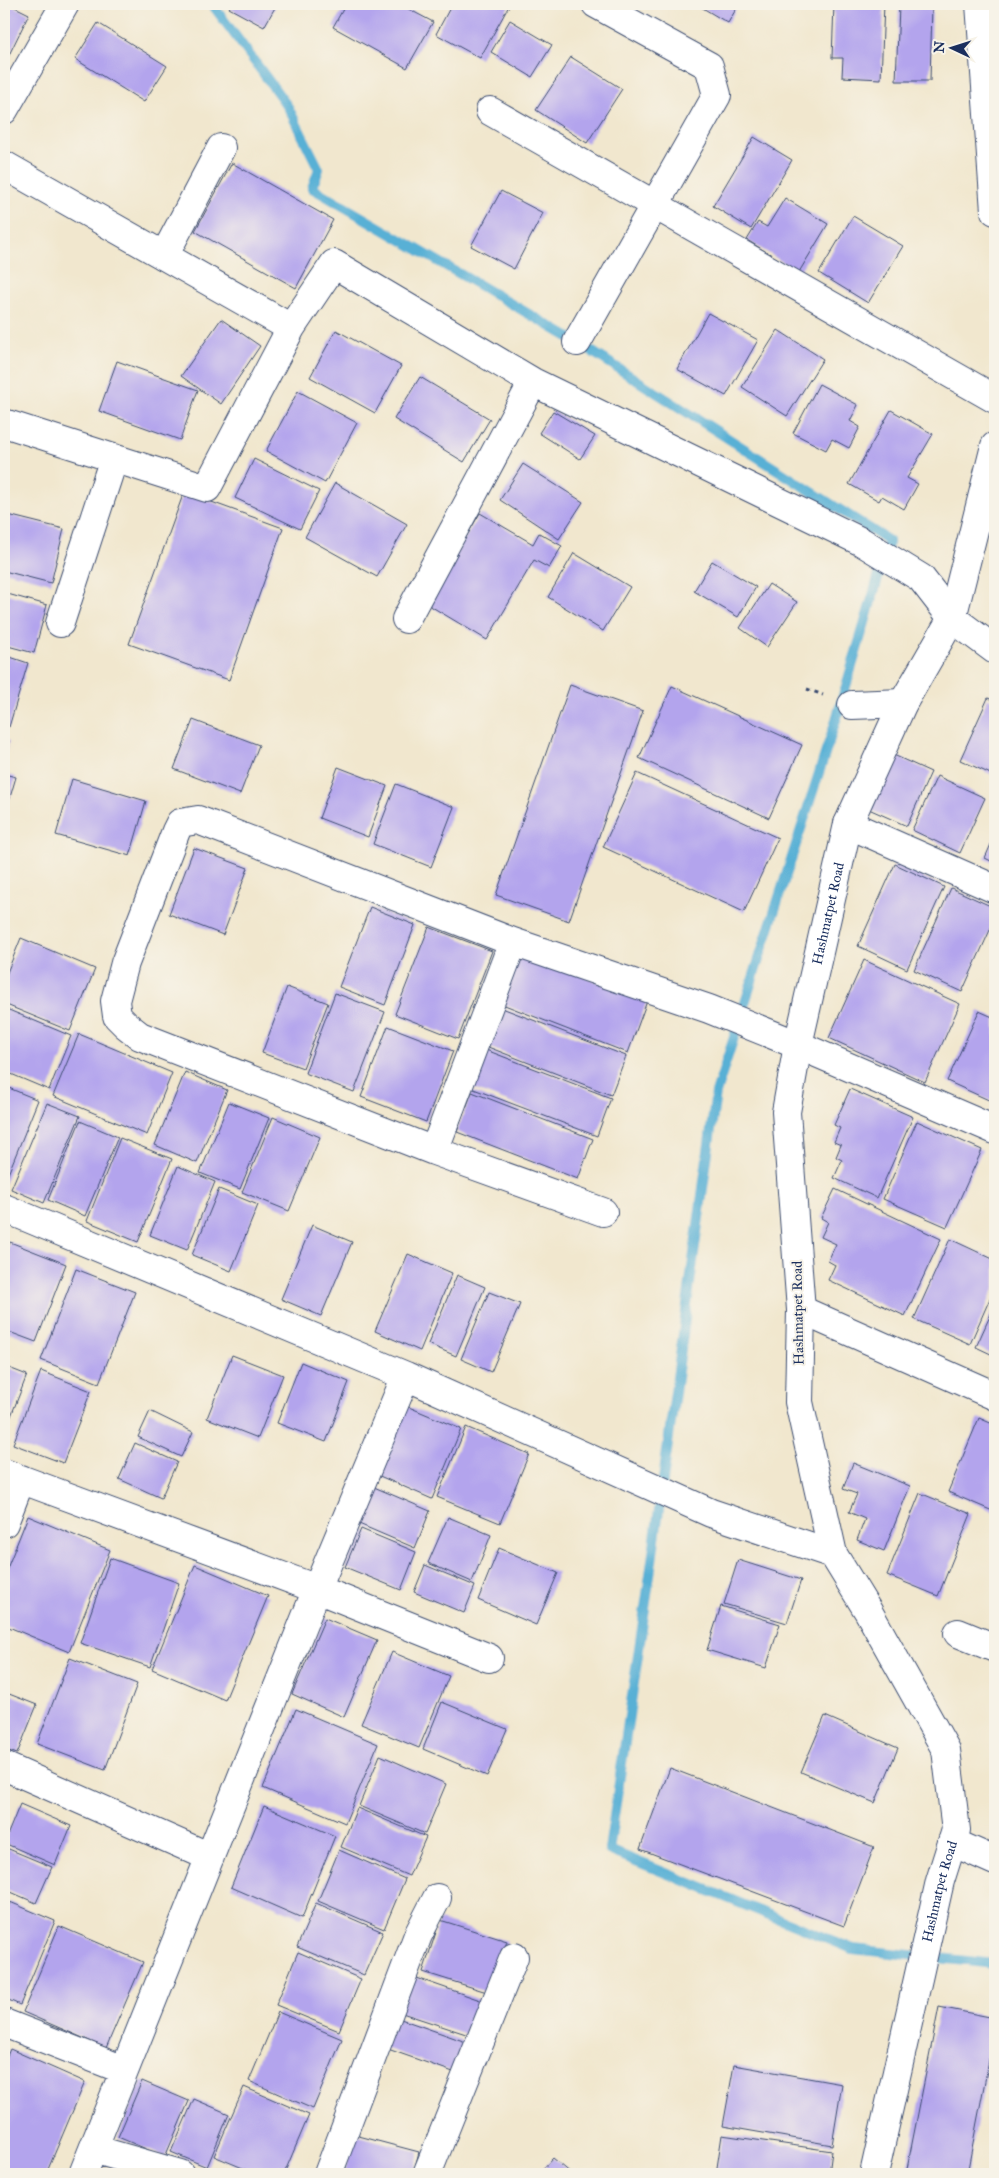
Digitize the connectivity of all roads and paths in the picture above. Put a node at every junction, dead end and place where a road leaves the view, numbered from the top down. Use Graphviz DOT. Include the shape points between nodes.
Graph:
graph roads {
  1 [pos="65,4"];
  2 [pos="596,4"];
  3 [pos="986,20"];
  4 [pos="4,110"];
  5 [pos="490,111"];
  6 [pos="221,148"];
  7 [pos="4,165"];
  8 [pos="995,199"];
  9 [pos="653,206"];
  10 [pos="995,211"];
  11 [pos="164,256"];
  12 [pos="291,328"];
  13 [pos="576,342"];
  14 [pos="534,382"];
  15 [pos="995,399"];
  16 [pos="4,423"];
  17 [pos="995,446"];
  18 [pos="114,458"];
  19 [pos="990,488"];
  20 [pos="952,618"];
  21 [pos="406,619"];
  22 [pos="60,623"];
  23 [pos="995,650"];
  24 [pos="903,703"];
  25 [pos="852,705"];
  26 [pos="848,824"];
  27 [pos="995,889"];
  28 [pos="513,942"];
  29 [pos="798,1045"];
  30 [pos="995,1130"];
  31 [pos="434,1151"];
  32 [pos="4,1208"];
  33 [pos="603,1212"];
  34 [pos="801,1310"];
  35 [pos="406,1376"];
  36 [pos="995,1396"];
  37 [pos="12,1476"];
  38 [pos="4,1523"];
  39 [pos="833,1554"];
  40 [pos="318,1589"];
  41 [pos="958,1632"];
  42 [pos="995,1648"];
  43 [pos="489,1658"];
  44 [pos="4,1766"];
  45 [pos="952,1842"];
  46 [pos="210,1857"];
  47 [pos="995,1861"];
  48 [pos="437,1898"];
  49 [pos="514,1957"];
  50 [pos="4,2023"];
  51 [pos="124,2070"];
  52 [pos="93,2149"];
  53 [pos="83,2174"];
  54 [pos="180,2174"];
  55 [pos="328,2174"];
  56 [pos="427,2174"];
  57 [pos="874,2174"];
  1 -- 4 [label="street"];
  2 -- 9 [label="street" via="709,66 717,96"];
  3 -- 8 [label="street"];
  5 -- 9 [label="street"];
  6 -- 11 [label="street"];
  7 -- 11 [label="street"];
  8 -- 10 [label="street"];
  9 -- 13 [label="street"];
  9 -- 15 [label="street"];
  11 -- 12 [label="street"];
  12 -- 14 [label="street" via="334,264"];
  12 -- 18 [label="street" via="207,488"];
  14 -- 20 [label="street" via="862,542 921,578"];
  14 -- 21 [label="street"];
  16 -- 18 [label="street"];
  17 -- 19 [label="street, Hashmatpet Road"];
  18 -- 22 [label="street"];
  19 -- 20 [label="street, Hashmatpet Road"];
  20 -- 23 [label="street"];
  20 -- 24 [label="street, Hashmatpet Road"];
  24 -- 25 [label="street"];
  24 -- 26 [label="street, Hashmatpet Road"];
  26 -- 27 [label="street"];
  26 -- 29 [label="street, Hashmatpet Road"];
  28 -- 29 [label="street" via="709,1009"];
  28 -- 31 [label="street"];
  28 -- 31 [label="street" via="198,820 180,823 125,963 115,1001 118,1016 140,1036"];
  29 -- 30 [label="street"];
  29 -- 34 [label="street, Hashmatpet Road" via="786,1112"];
  31 -- 33 [label="street"];
  32 -- 35 [label="street"];
  34 -- 36 [label="street"];
  34 -- 39 [label="street, Hashmatpet Road" via="799,1402"];
  35 -- 39 [label="street" via="710,1513"];
  35 -- 40 [label="street"];
  37 -- 38 [label="street"];
  37 -- 40 [label="street"];
  39 -- 45 [label="street, Hashmatpet Road" via="946,1750 956,1830"];
  40 -- 43 [label="street"];
  40 -- 46 [label="street"];
  41 -- 42 [label="street"];
  44 -- 46 [label="street"];
  45 -- 47 [label="street"];
  45 -- 57 [label="street, Hashmatpet Road" via="940,1881"];
  46 -- 51 [label="street"];
  48 -- 55 [label="street" via="418,1935"];
  49 -- 56 [label="street"];
  50 -- 51 [label="street"];
  51 -- 52 [label="street"];
  52 -- 53 [label="street"];
  52 -- 54 [label="street"];
}
